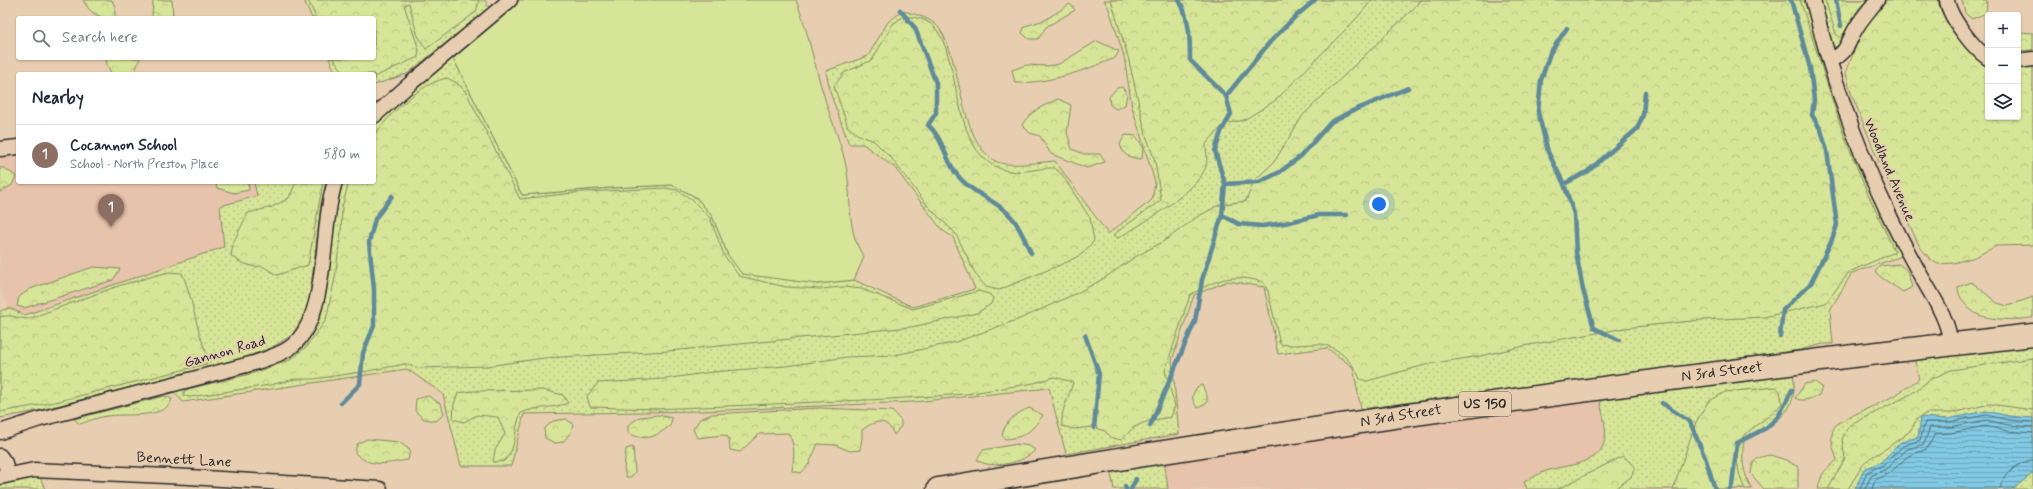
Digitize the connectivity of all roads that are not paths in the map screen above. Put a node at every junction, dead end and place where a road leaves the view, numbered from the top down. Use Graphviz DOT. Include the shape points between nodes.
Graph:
graph roads {
  1 [pos="510,0"];
  2 [pos="1814,0"];
  3 [pos="1877,0"];
  4 [pos="1947,0"];
  5 [pos="1985,56"];
  6 [pos="1828,60"];
  7 [pos="2033,60"];
  8 [pos="2021,61"];
  9 [pos="376,114"];
  10 [pos="16,146"];
  11 [pos="0,149"];
  12 [pos="334,184"];
  13 [pos="2033,335"];
  14 [pos="1951,345"];
  15 [pos="0,432"];
  16 [pos="0,456"];
  17 [pos="4,476"];
  18 [pos="380,489"];
  19 [pos="938,489"];
  1 -- 9 [label="street"];
  2 -- 6 [label="street, Woodland Avenue"];
  3 -- 6 [label="street" via="1857,26 1845,50 1838,58"];
  4 -- 5 [label="street" via="1963,32 1978,52"];
  6 -- 14 [label="street, Woodland Avenue" via="1884,205 1902,242 1938,303 1947,322"];
  7 -- 8 [label="street"];
  10 -- 11 [label="street"];
  12 -- 15 [label="street, Gannon Road" via="316,306 300,338 289,349 254,364 40,419"];
  13 -- 14 [label="main road, N 3rd Street / US 150"];
  14 -- 19 [label="main road, N 3rd Street / US 150" via="1527,398 1299,431"];
  16 -- 17 [label="street, Bennett Lane" via="5,463"];
  17 -- 18 [label="street, Bennett Lane" via="34,470"];
}
